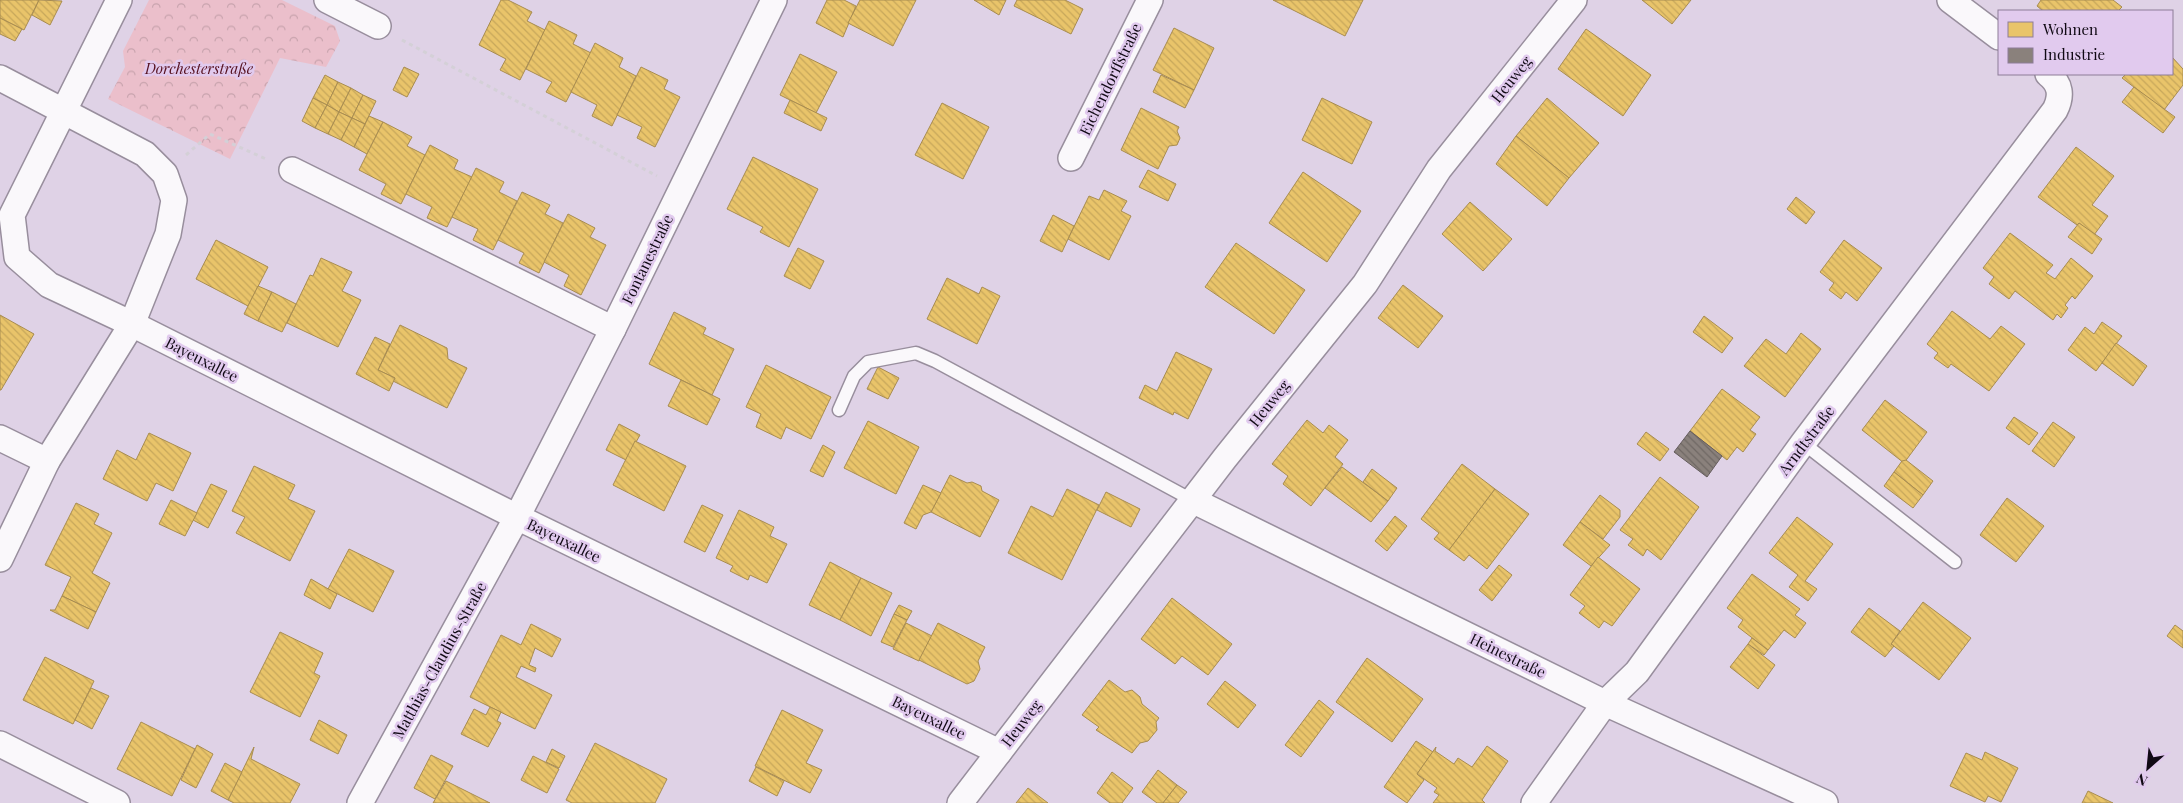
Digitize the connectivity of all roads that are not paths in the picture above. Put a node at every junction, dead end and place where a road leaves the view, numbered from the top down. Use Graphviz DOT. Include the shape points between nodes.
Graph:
graph roads {
  1 [pos="119,0"];
  2 [pos="327,0"];
  3 [pos="774,0"];
  4 [pos="1150,0"];
  5 [pos="1574,0"];
  6 [pos="1950,0"];
  7 [pos="378,26"];
  8 [pos="1998,36"];
  9 [pos="2049,75"];
  10 [pos="0,78"];
  11 [pos="63,112"];
  12 [pos="1071,158"];
  13 [pos="292,170"];
  14 [pos="132,324"];
  15 [pos="613,329"];
  16 [pos="839,410"];
  17 [pos="0,438"];
  18 [pos="1803,443"];
  19 [pos="47,461"];
  20 [pos="1194,501"];
  21 [pos="517,517"];
  22 [pos="0,559"];
  23 [pos="1955,562"];
  24 [pos="1605,703"];
  25 [pos="0,744"];
  26 [pos="999,752"];
  27 [pos="117,803"];
  28 [pos="360,803"];
  29 [pos="960,803"];
  30 [pos="1534,803"];
  31 [pos="1825,803"];
  1 -- 11 [label="street"];
  2 -- 7 [label="street"];
  3 -- 15 [label="street, Fontanestraße"];
  4 -- 12 [label="street, Eichendorffstraße"];
  5 -- 20 [label="street, Heuweg" via="1439,169 1366,284"];
  6 -- 8 [label="street"];
  9 -- 18 [label="street, Arndtstraße" via="2058,84 2061,98 2055,110"];
  10 -- 11 [label="street"];
  11 -- 14 [label="street" via="145,154 165,174 174,200 168,234"];
  11 -- 14 [label="street, Bayeuxallee" via="12,215 17,257 49,285"];
  13 -- 15 [label="street"];
  14 -- 19 [label="street"];
  14 -- 21 [label="street, Bayeuxallee"];
  15 -- 21 [label="street, Fontanestraße"];
  16 -- 20 [label="lane" via="854,376 868,362 916,353"];
  17 -- 19 [label="street"];
  18 -- 23 [label="lane"];
  18 -- 24 [label="street, Arndtstraße" via="1637,672"];
  19 -- 22 [label="street"];
  20 -- 24 [label="street, Heinestraße"];
  20 -- 26 [label="street, Heuweg"];
  21 -- 26 [label="street, Bayeuxallee"];
  21 -- 28 [label="street, Matthias-Claudius-Straße"];
  24 -- 30 [label="street, Arndtstraße"];
  24 -- 31 [label="street, Heinestraße"];
  25 -- 27 [label="street"];
  26 -- 29 [label="street, Heuweg"];
}
